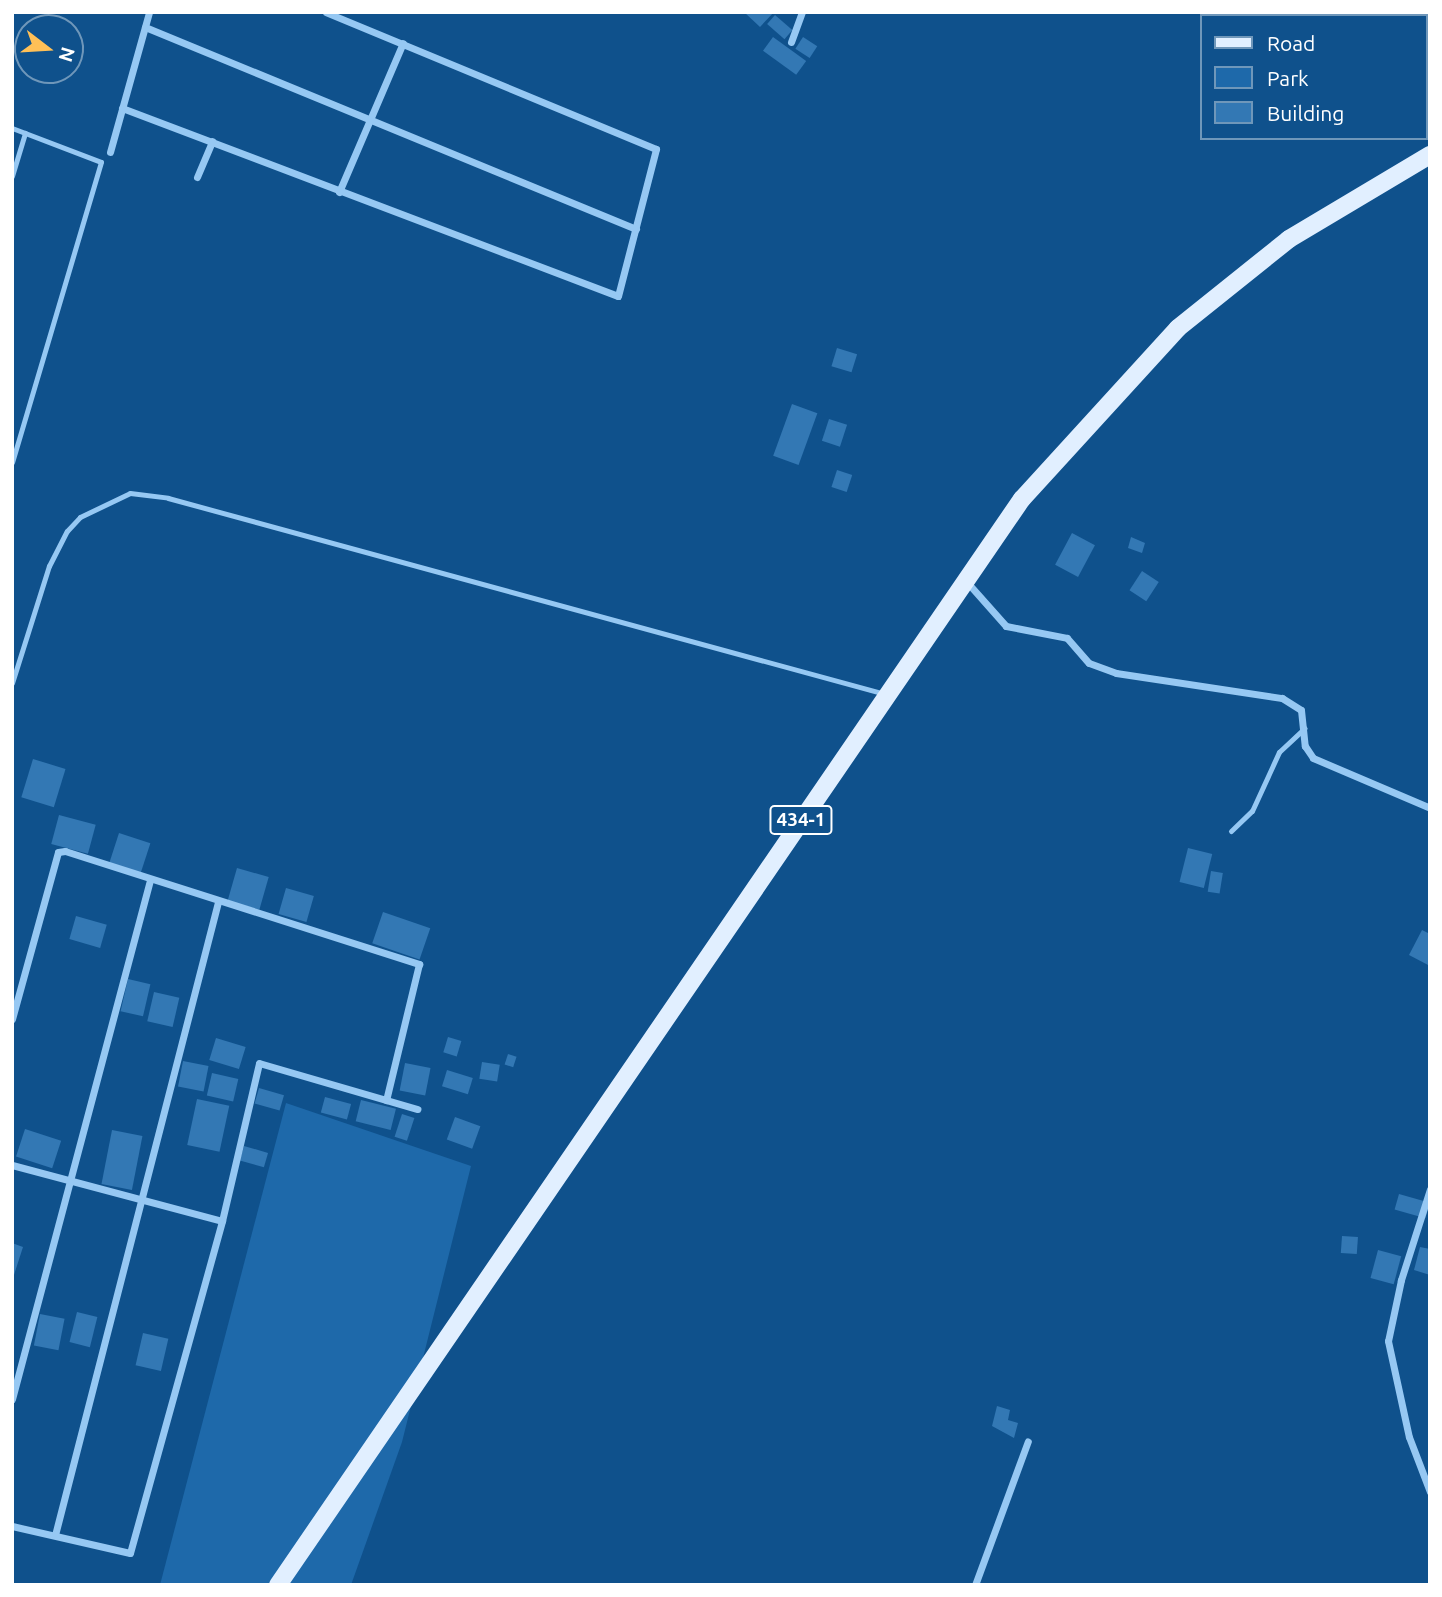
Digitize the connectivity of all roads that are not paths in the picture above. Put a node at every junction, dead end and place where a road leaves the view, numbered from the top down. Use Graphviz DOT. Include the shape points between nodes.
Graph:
graph roads {
  1 [pos="149,12"];
  2 [pos="326,12"];
  3 [pos="802,12"];
  4 [pos="145,27"];
  5 [pos="791,42"];
  6 [pos="403,43"];
  7 [pos="122,108"];
  8 [pos="367,122"];
  9 [pos="12,128"];
  10 [pos="25,133"];
  11 [pos="212,141"];
  12 [pos="110,152"];
  13 [pos="1430,155"];
  14 [pos="12,176"];
  15 [pos="197,177"];
  16 [pos="339,192"];
  17 [pos="636,229"];
  18 [pos="12,463"];
  19 [pos="965,580"];
  20 [pos="12,683"];
  21 [pos="887,694"];
  22 [pos="1305,728"];
  23 [pos="1430,808"];
  24 [pos="1231,831"];
  25 [pos="150,880"];
  26 [pos="218,902"];
  27 [pos="12,1019"];
  28 [pos="386,1101"];
  29 [pos="417,1110"];
  30 [pos="12,1165"];
  31 [pos="67,1181"];
  32 [pos="1430,1189"];
  33 [pos="141,1201"];
  34 [pos="222,1221"];
  35 [pos="12,1399"];
  36 [pos="1028,1441"];
  37 [pos="1430,1492"];
  38 [pos="12,1526"];
  39 [pos="55,1535"];
  40 [pos="278,1585"];
  41 [pos="975,1585"];
  1 -- 4 [label="street"];
  2 -- 6 [label="street"];
  3 -- 5 [label="street"];
  4 -- 7 [label="street"];
  4 -- 8 [label="street"];
  6 -- 8 [label="street"];
  6 -- 17 [label="street" via="656,149"];
  7 -- 11 [label="street"];
  7 -- 12 [label="street"];
  8 -- 16 [label="street"];
  8 -- 17 [label="street"];
  9 -- 10 [label="lane"];
  10 -- 14 [label="lane"];
  10 -- 18 [label="lane" via="101,162"];
  11 -- 15 [label="street"];
  11 -- 16 [label="street"];
  13 -- 19 [label="main road, 434-1" via="1289,239 1178,328 1022,499"];
  16 -- 17 [label="street" via="618,296"];
  19 -- 21 [label="main road, 434-1"];
  19 -- 22 [label="street" via="1006,625 1067,638 1089,663 1115,673 1282,698 1301,710"];
  20 -- 21 [label="lane" via="49,566 66,531 80,517 131,493 168,498"];
  21 -- 40 [label="main road, 434-1"];
  22 -- 23 [label="street" via="1305,746 1313,758"];
  22 -- 24 [label="lane" via="1279,752 1252,811"];
  25 -- 26 [label="street"];
  25 -- 27 [label="street" via="58,852"];
  25 -- 31 [label="street"];
  26 -- 28 [label="street" via="419,964"];
  26 -- 33 [label="street"];
  28 -- 29 [label="street"];
  28 -- 34 [label="street" via="260,1063"];
  30 -- 31 [label="street"];
  31 -- 33 [label="street"];
  31 -- 35 [label="street"];
  32 -- 37 [label="street" via="1401,1280 1388,1341 1409,1437"];
  33 -- 34 [label="street"];
  33 -- 39 [label="street"];
  34 -- 39 [label="street" via="130,1553"];
  36 -- 41 [label="street"];
  38 -- 39 [label="street"];
}
